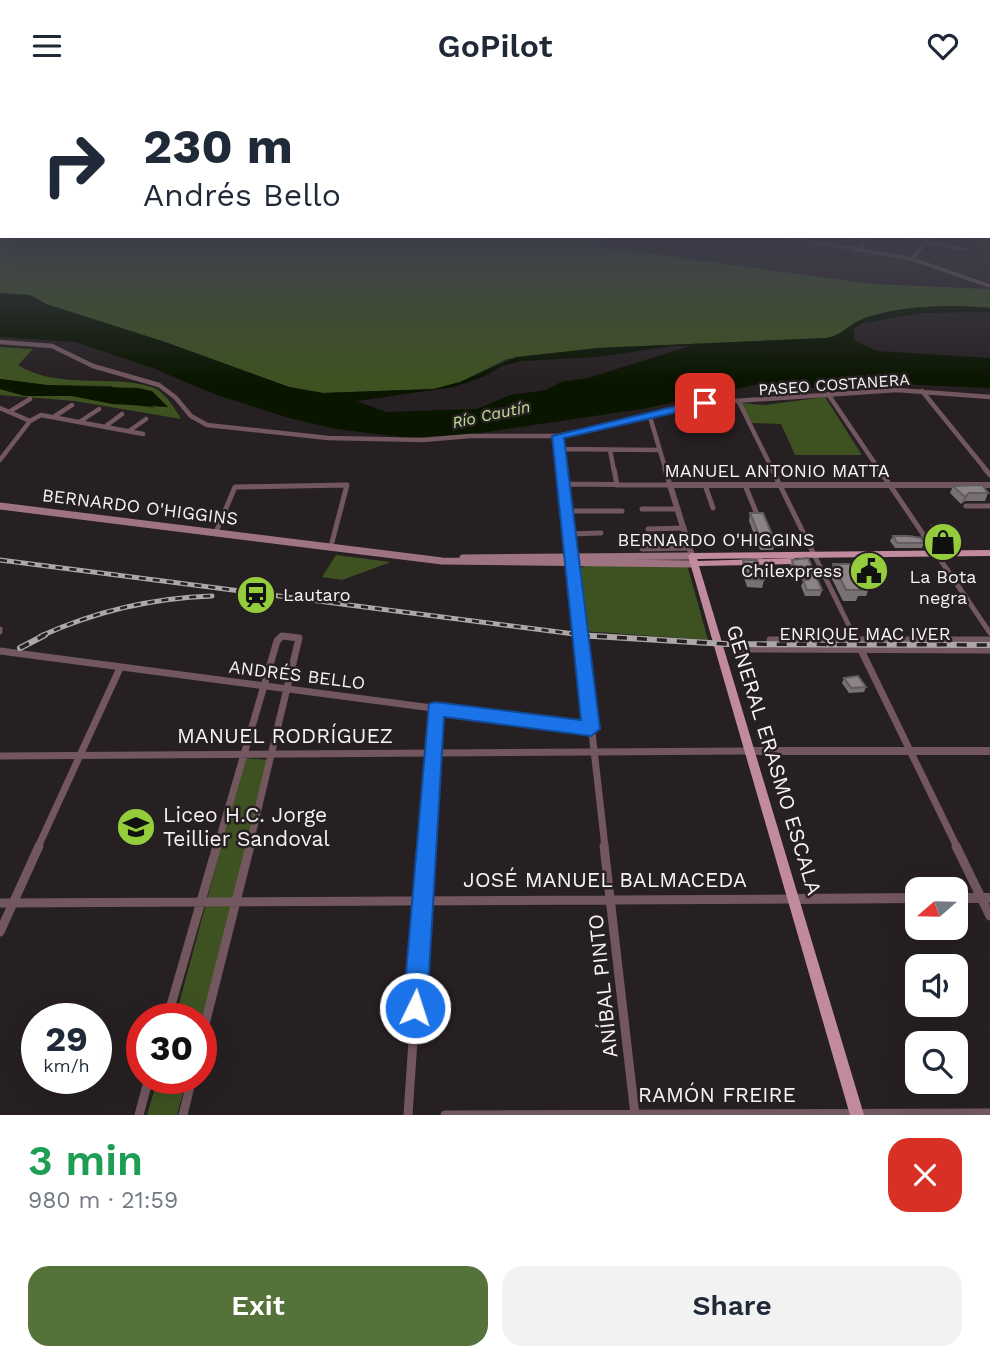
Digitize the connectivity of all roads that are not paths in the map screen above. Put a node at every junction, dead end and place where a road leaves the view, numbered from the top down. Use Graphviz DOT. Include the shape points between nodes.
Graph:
graph roads {
  1 [pos="0,342"];
  2 [pos="922,391"];
  3 [pos="828,394"];
  4 [pos="990,397"];
  5 [pos="30,399"];
  6 [pos="739,402"];
  7 [pos="72,405"];
  8 [pos="47,407"];
  9 [pos="0,408"];
  10 [pos="99,409"];
  11 [pos="9,412"];
  12 [pos="122,414"];
  13 [pos="45,415"];
  14 [pos="55,416"];
  15 [pos="650,417"];
  16 [pos="146,419"];
  17 [pos="30,421"];
  18 [pos="81,421"];
  19 [pos="106,426"];
  20 [pos="130,431"];
  21 [pos="143,434"];
  22 [pos="558,436"];
  23 [pos="559,449"];
  24 [pos="610,450"];
  25 [pos="660,450"];
  26 [pos="0,460"];
  27 [pos="990,475"];
  28 [pos="563,484"];
  29 [pos="617,485"];
  30 [pos="670,485"];
  31 [pos="705,485"];
  32 [pos="745,485"];
  33 [pos="778,485"];
  34 [pos="890,485"];
  35 [pos="990,485"];
  36 [pos="0,506"];
  37 [pos="965,506"];
  38 [pos="990,506"];
  39 [pos="713,508"];
  40 [pos="642,509"];
  41 [pos="678,509"];
  42 [pos="566,511"];
  43 [pos="622,512"];
  44 [pos="756,512"];
  45 [pos="648,529"];
  46 [pos="684,529"];
  47 [pos="216,531"];
  48 [pos="601,533"];
  49 [pos="569,534"];
  50 [pos="331,547"];
  51 [pos="642,549"];
  52 [pos="990,554"];
  53 [pos="692,556"];
  54 [pos="938,557"];
  55 [pos="814,558"];
  56 [pos="990,559"];
  57 [pos="572,560"];
  58 [pos="990,633"];
  59 [pos="770,640"];
  60 [pos="856,640"];
  61 [pos="990,640"];
  62 [pos="739,649"];
  63 [pos="0,650"];
  64 [pos="861,650"];
  65 [pos="990,650"];
  66 [pos="120,668"];
  67 [pos="263,687"];
  68 [pos="289,689"];
  69 [pos="435,709"];
  70 [pos="591,729"];
  71 [pos="593,751"];
  72 [pos="749,751"];
  73 [pos="910,751"];
  74 [pos="990,751"];
  75 [pos="273,753"];
  76 [pos="433,753"];
  77 [pos="244,754"];
  78 [pos="80,755"];
  79 [pos="0,756"];
  80 [pos="905,898"];
  81 [pos="968,898"];
  82 [pos="986,898"];
  83 [pos="610,899"];
  84 [pos="793,899"];
  85 [pos="422,900"];
  86 [pos="236,901"];
  87 [pos="0,902"];
  88 [pos="13,902"];
  89 [pos="201,902"];
  90 [pos="990,916"];
  91 [pos="0,932"];
  92 [pos="172,1003"];
  93 [pos="210,1003"];
  94 [pos="145,1094"];
  95 [pos="188,1094"];
  96 [pos="990,1113"];
  97 [pos="857,1114"];
  98 [pos="139,1115"];
  99 [pos="183,1115"];
  100 [pos="408,1115"];
  101 [pos="445,1115"];
  102 [pos="635,1115"];
  1 -- 22 [label="street, PASEO COSTANERA" via="52,346 93,366 159,385 194,419 217,427 328,438"];
  2 -- 3 [label="street, PASEO COSTANERA"];
  2 -- 4 [label="street, PASEO COSTANERA"];
  2 -- 27 [label="street"];
  3 -- 6 [label="street, PASEO COSTANERA"];
  3 -- 34 [label="street"];
  5 -- 11 [label="street"];
  6 -- 15 [label="street, PASEO COSTANERA" via="705,403"];
  6 -- 33 [label="street"];
  7 -- 14 [label="street"];
  8 -- 13 [label="street"];
  9 -- 11 [label="street"];
  10 -- 18 [label="street"];
  11 -- 17 [label="street"];
  12 -- 19 [label="street"];
  13 -- 14 [label="street"];
  13 -- 17 [label="street"];
  14 -- 18 [label="street"];
  15 -- 22 [label="street, PASEO COSTANERA"];
  15 -- 25 [label="street, GENERAL ERASMO ESCALA"];
  16 -- 20 [label="street"];
  17 -- 26 [label="street"];
  18 -- 19 [label="street"];
  19 -- 20 [label="street"];
  20 -- 21 [label="street"];
  22 -- 23 [label="street, ANÍBAL PINTO"];
  23 -- 24 [label="street"];
  23 -- 28 [label="street, ANÍBAL PINTO"];
  24 -- 25 [label="street"];
  24 -- 29 [label="street"];
  25 -- 30 [label="street, GENERAL ERASMO ESCALA"];
  28 -- 29 [label="street, MANUEL ANTONIO MATTA"];
  28 -- 42 [label="street, ANÍBAL PINTO"];
  29 -- 30 [label="street, MANUEL ANTONIO MATTA"];
  30 -- 31 [label="street, MANUEL ANTONIO MATTA"];
  30 -- 41 [label="street, GENERAL ERASMO ESCALA"];
  31 -- 32 [label="street, MANUEL ANTONIO MATTA"];
  31 -- 39 [label="street"];
  32 -- 33 [label="street, MANUEL ANTONIO MATTA"];
  32 -- 44 [label="street"];
  33 -- 34 [label="street, MANUEL ANTONIO MATTA"];
  33 -- 55 [label="street"];
  34 -- 35 [label="street, MANUEL ANTONIO MATTA"];
  34 -- 54 [label="street"];
  36 -- 47 [label="main road, BERNARDO O'HIGGINS"];
  37 -- 38 [label="street"];
  40 -- 41 [label="street"];
  41 -- 46 [label="street, GENERAL ERASMO ESCALA"];
  42 -- 43 [label="street"];
  42 -- 49 [label="street, ANÍBAL PINTO"];
  45 -- 46 [label="street"];
  46 -- 53 [label="street, GENERAL ERASMO ESCALA"];
  47 -- 50 [label="main road, BERNARDO O'HIGGINS"];
  47 -- 50 [label="street" via="235,487 347,485"];
  48 -- 49 [label="street"];
  49 -- 57 [label="street, ANÍBAL PINTO"];
  50 -- 57 [label="main road, BERNARDO O'HIGGINS" via="442,561"];
  51 -- 53 [label="street"];
  52 -- 54 [label="main road, BERNARDO O'HIGGINS"];
  53 -- 55 [label="main road, BERNARDO O'HIGGINS"];
  53 -- 57 [label="main road, BERNARDO O'HIGGINS"];
  53 -- 72 [label="main road, GENERAL ERASMO ESCALA"];
  54 -- 55 [label="main road, BERNARDO O'HIGGINS"];
  54 -- 56 [label="main road, BERNARDO O'HIGGINS"];
  54 -- 58 [label="street"];
  55 -- 60 [label="street"];
  57 -- 70 [label="street, ANÍBAL PINTO"];
  59 -- 60 [label="street, ENRIQUE MAC IVER"];
  60 -- 61 [label="street, ENRIQUE MAC IVER"];
  62 -- 64 [label="street, ENRIQUE MAC IVER"];
  63 -- 66 [label="street, ANDRÉS BELLO"];
  64 -- 65 [label="street, ENRIQUE MAC IVER"];
  64 -- 73 [label="street"];
  66 -- 67 [label="street, ANDRÉS BELLO"];
  66 -- 78 [label="street"];
  67 -- 68 [label="street, ANDRÉS BELLO"];
  67 -- 68 [label="street" via="278,638 299,638"];
  67 -- 77 [label="street"];
  68 -- 69 [label="street, ANDRÉS BELLO"];
  68 -- 75 [label="street"];
  69 -- 70 [label="street, ANDRÉS BELLO"];
  69 -- 76 [label="street"];
  70 -- 71 [label="street, ANÍBAL PINTO"];
  71 -- 72 [label="street, MANUEL RODRÍGUEZ"];
  71 -- 76 [label="street, MANUEL RODRÍGUEZ"];
  71 -- 83 [label="street, ANÍBAL PINTO"];
  72 -- 73 [label="street, MANUEL RODRÍGUEZ"];
  72 -- 84 [label="main road, GENERAL ERASMO ESCALA"];
  73 -- 74 [label="street, MANUEL RODRÍGUEZ"];
  73 -- 82 [label="street"];
  75 -- 76 [label="street, MANUEL RODRÍGUEZ"];
  75 -- 77 [label="street, MANUEL RODRÍGUEZ"];
  75 -- 86 [label="street"];
  76 -- 85 [label="street"];
  77 -- 78 [label="street, MANUEL RODRÍGUEZ"];
  77 -- 89 [label="street"];
  78 -- 79 [label="street, MANUEL RODRÍGUEZ"];
  78 -- 88 [label="street"];
  80 -- 84 [label="street, JOSÉ MANUEL BALMACEDA"];
  81 -- 82 [label="street"];
  82 -- 90 [label="street"];
  83 -- 84 [label="street, JOSÉ MANUEL BALMACEDA"];
  83 -- 85 [label="street, JOSÉ MANUEL BALMACEDA"];
  83 -- 102 [label="street, ANÍBAL PINTO"];
  84 -- 97 [label="main road, GENERAL ERASMO ESCALA"];
  85 -- 86 [label="street, JOSÉ MANUEL BALMACEDA"];
  85 -- 100 [label="street"];
  86 -- 89 [label="street, JOSÉ MANUEL BALMACEDA"];
  86 -- 93 [label="street"];
  87 -- 88 [label="street, JOSÉ MANUEL BALMACEDA"];
  88 -- 89 [label="street, JOSÉ MANUEL BALMACEDA"];
  88 -- 91 [label="street"];
  89 -- 92 [label="street"];
  94 -- 98 [label="street"];
  95 -- 99 [label="street"];
  96 -- 97 [label="street, RAMÓN FREIRE"];
  97 -- 102 [label="street, RAMÓN FREIRE"];
  101 -- 102 [label="street, RAMÓN FREIRE"];
}
